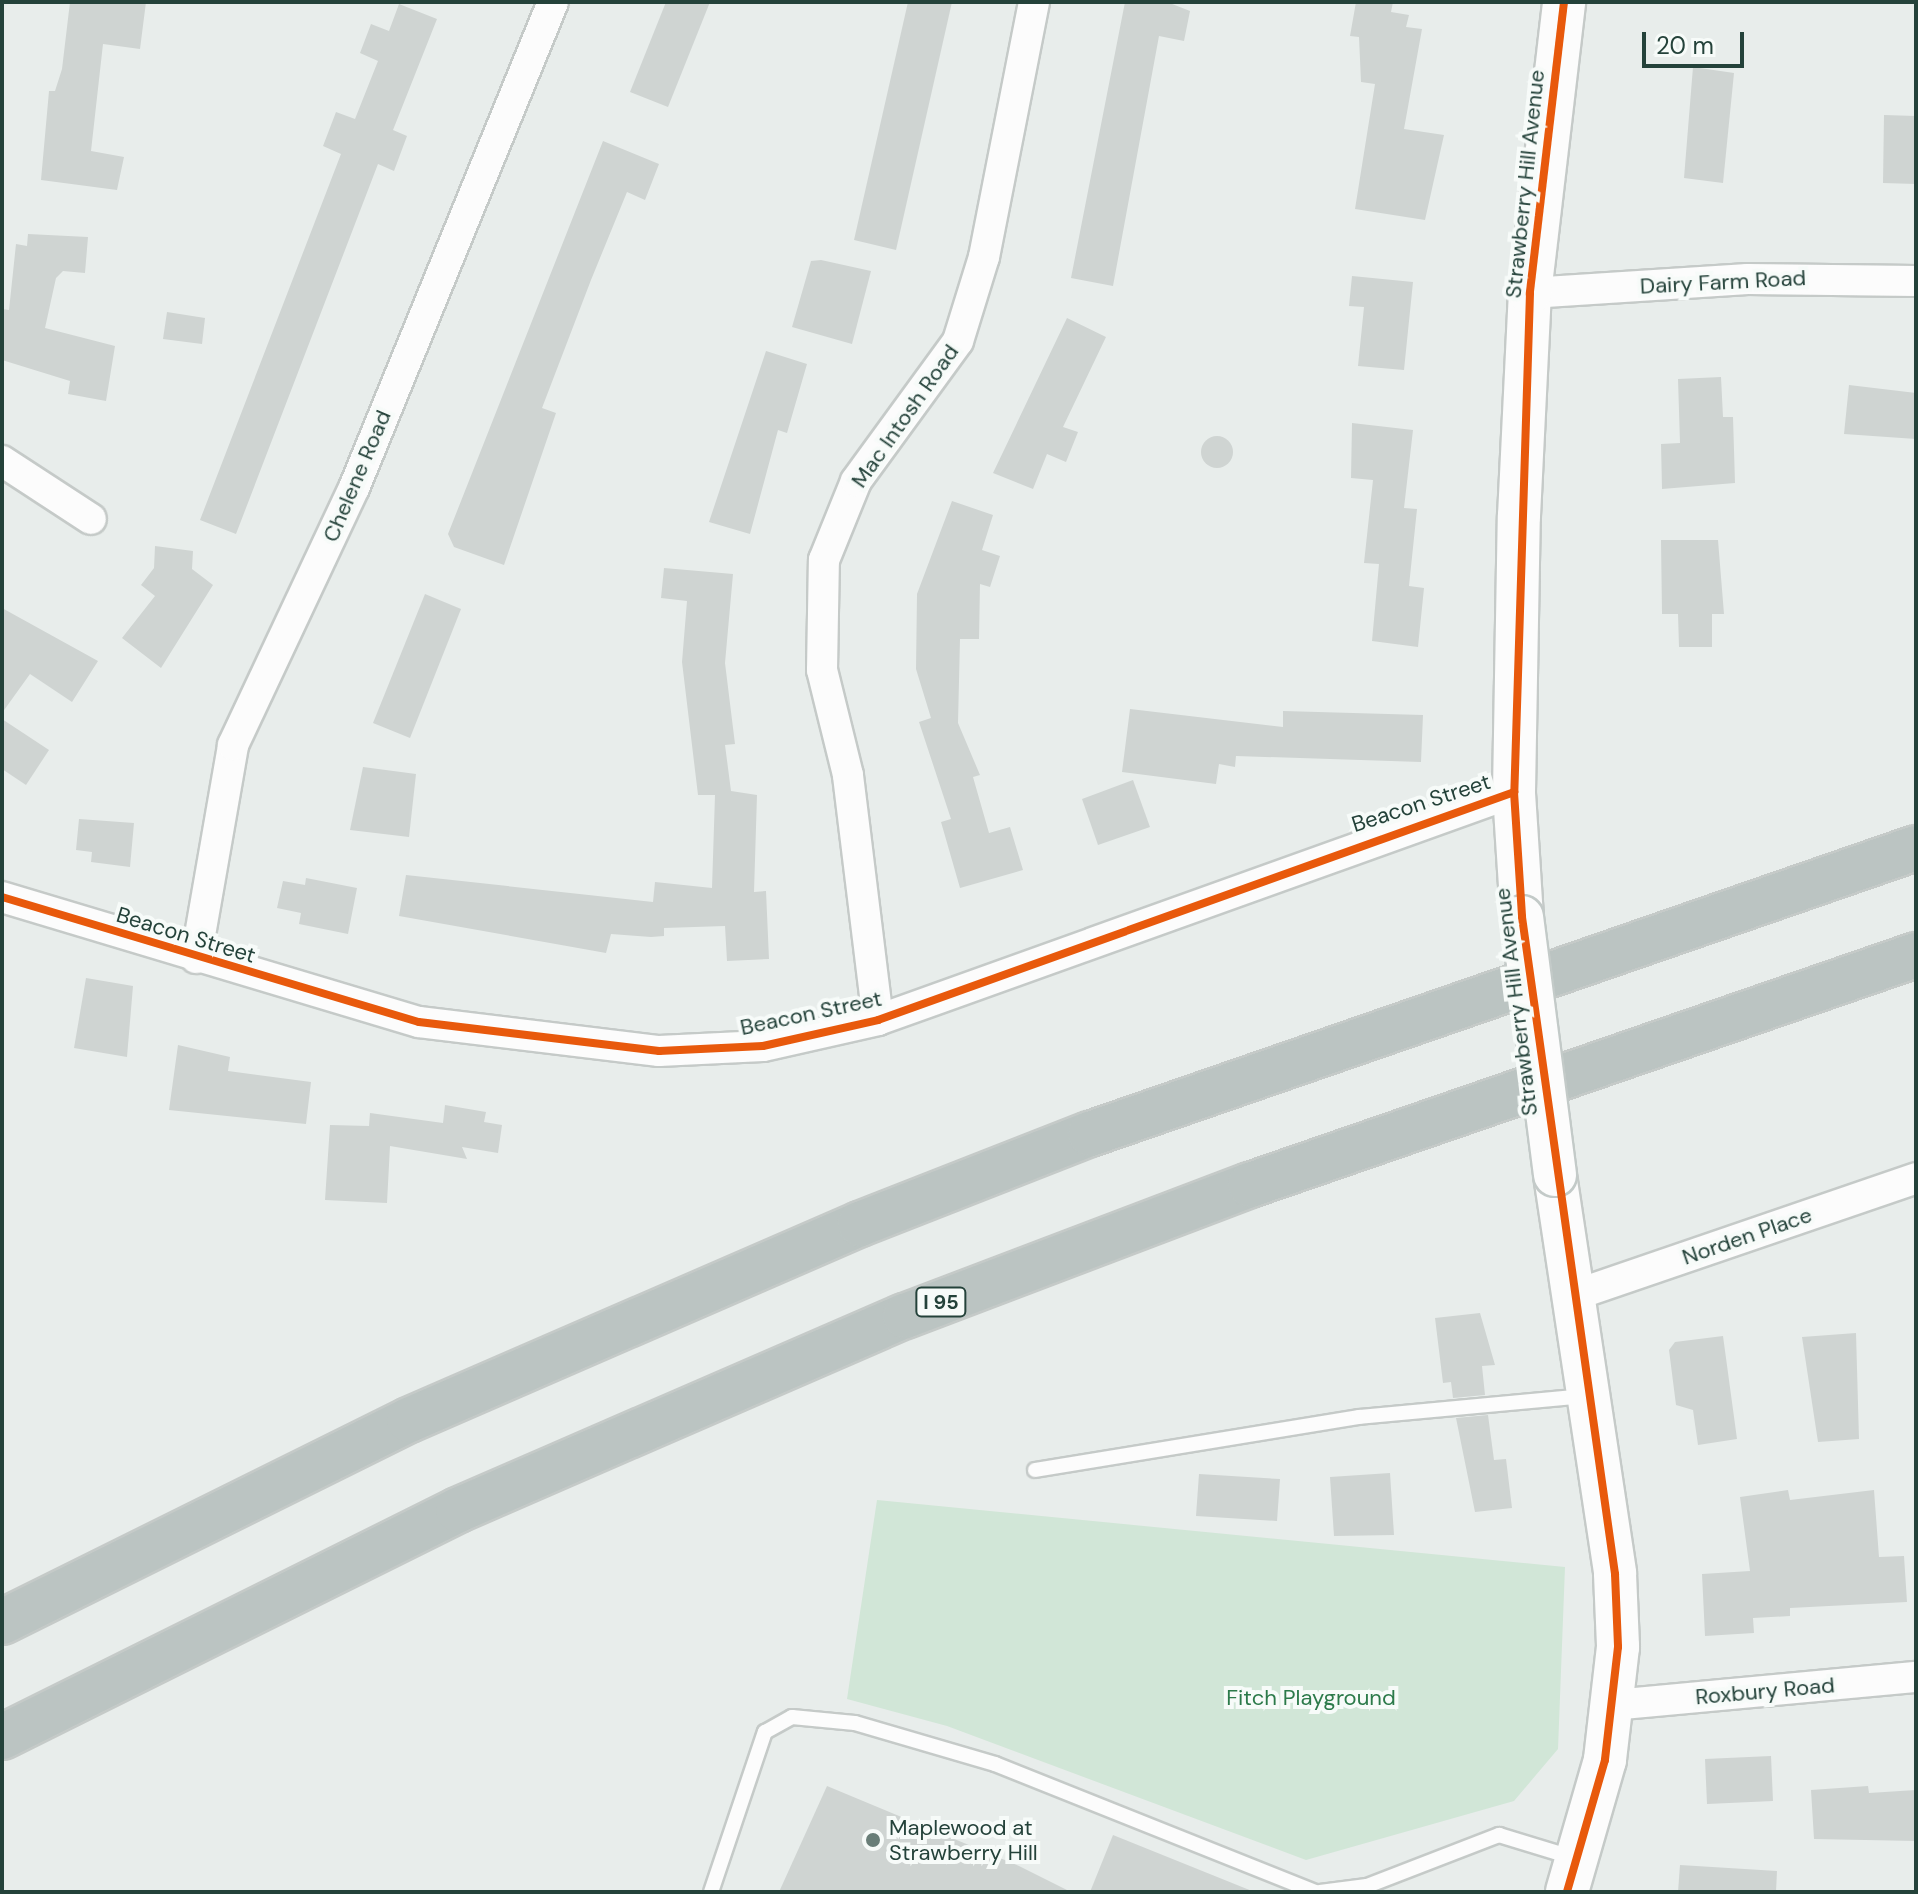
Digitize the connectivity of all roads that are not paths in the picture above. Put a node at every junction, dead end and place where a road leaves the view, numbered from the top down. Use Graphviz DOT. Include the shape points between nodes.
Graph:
graph roads {
  1 [pos="553,2"];
  2 [pos="1034,2"];
  3 [pos="1564,2"];
  4 [pos="1916,281"];
  5 [pos="1530,293"];
  6 [pos="2,461"];
  7 [pos="91,519"];
  8 [pos="1514,792"];
  9 [pos="1916,848"];
  10 [pos="2,897"];
  11 [pos="1916,955"];
  12 [pos="196,958"];
  13 [pos="878,1020"];
  14 [pos="1916,1178"];
  15 [pos="1578,1294"];
  16 [pos="1590,1395"];
  17 [pos="1035,1470"];
  18 [pos="2,1622"];
  19 [pos="1916,1677"];
  20 [pos="1613,1705"];
  21 [pos="2,1737"];
  22 [pos="1573,1876"];
  23 [pos="711,1892"];
  24 [pos="1317,1892"];
  1 -- 12 [label="street, Chelene Road" via="354,488 233,745"];
  2 -- 13 [label="street, Mac Intosh Road" via="984,257 958,341 856,481 824,560 822,670 848,775"];
  3 -- 5 [label="main road, Strawberry Hill Avenue"];
  4 -- 5 [label="street, Dairy Farm Road" via="1748,279"];
  5 -- 8 [label="main road, Strawberry Hill Avenue"];
  6 -- 7 [label="street"];
  8 -- 13 [label="street, Beacon Street"];
  8 -- 15 [label="main road, Strawberry Hill Avenue, bridge" via="1522,917 1555,1175"];
  9 -- 18 [label="highway" via="1090,1134 860,1224 395,1426"];
  10 -- 12 [label="street, Beacon Street"];
  11 -- 21 [label="highway, I 95" via="1264,1180 905,1316 458,1510"];
  12 -- 13 [label="street, Beacon Street" via="419,1022 659,1051 763,1046"];
  14 -- 15 [label="street, Norden Place"];
  15 -- 16 [label="main road, Strawberry Hill Avenue"];
  16 -- 17 [label="lane" via="1359,1417"];
  16 -- 20 [label="main road, Strawberry Hill Avenue" via="1615,1574"];
  19 -- 20 [label="street, Roxbury Road"];
  20 -- 22 [label="main road, Strawberry Hill Avenue"];
  22 -- 24 [label="lane" via="1499,1835 1367,1886"];
  23 -- 24 [label="lane" via="765,1732 792,1717 855,1723 995,1764"];
}
